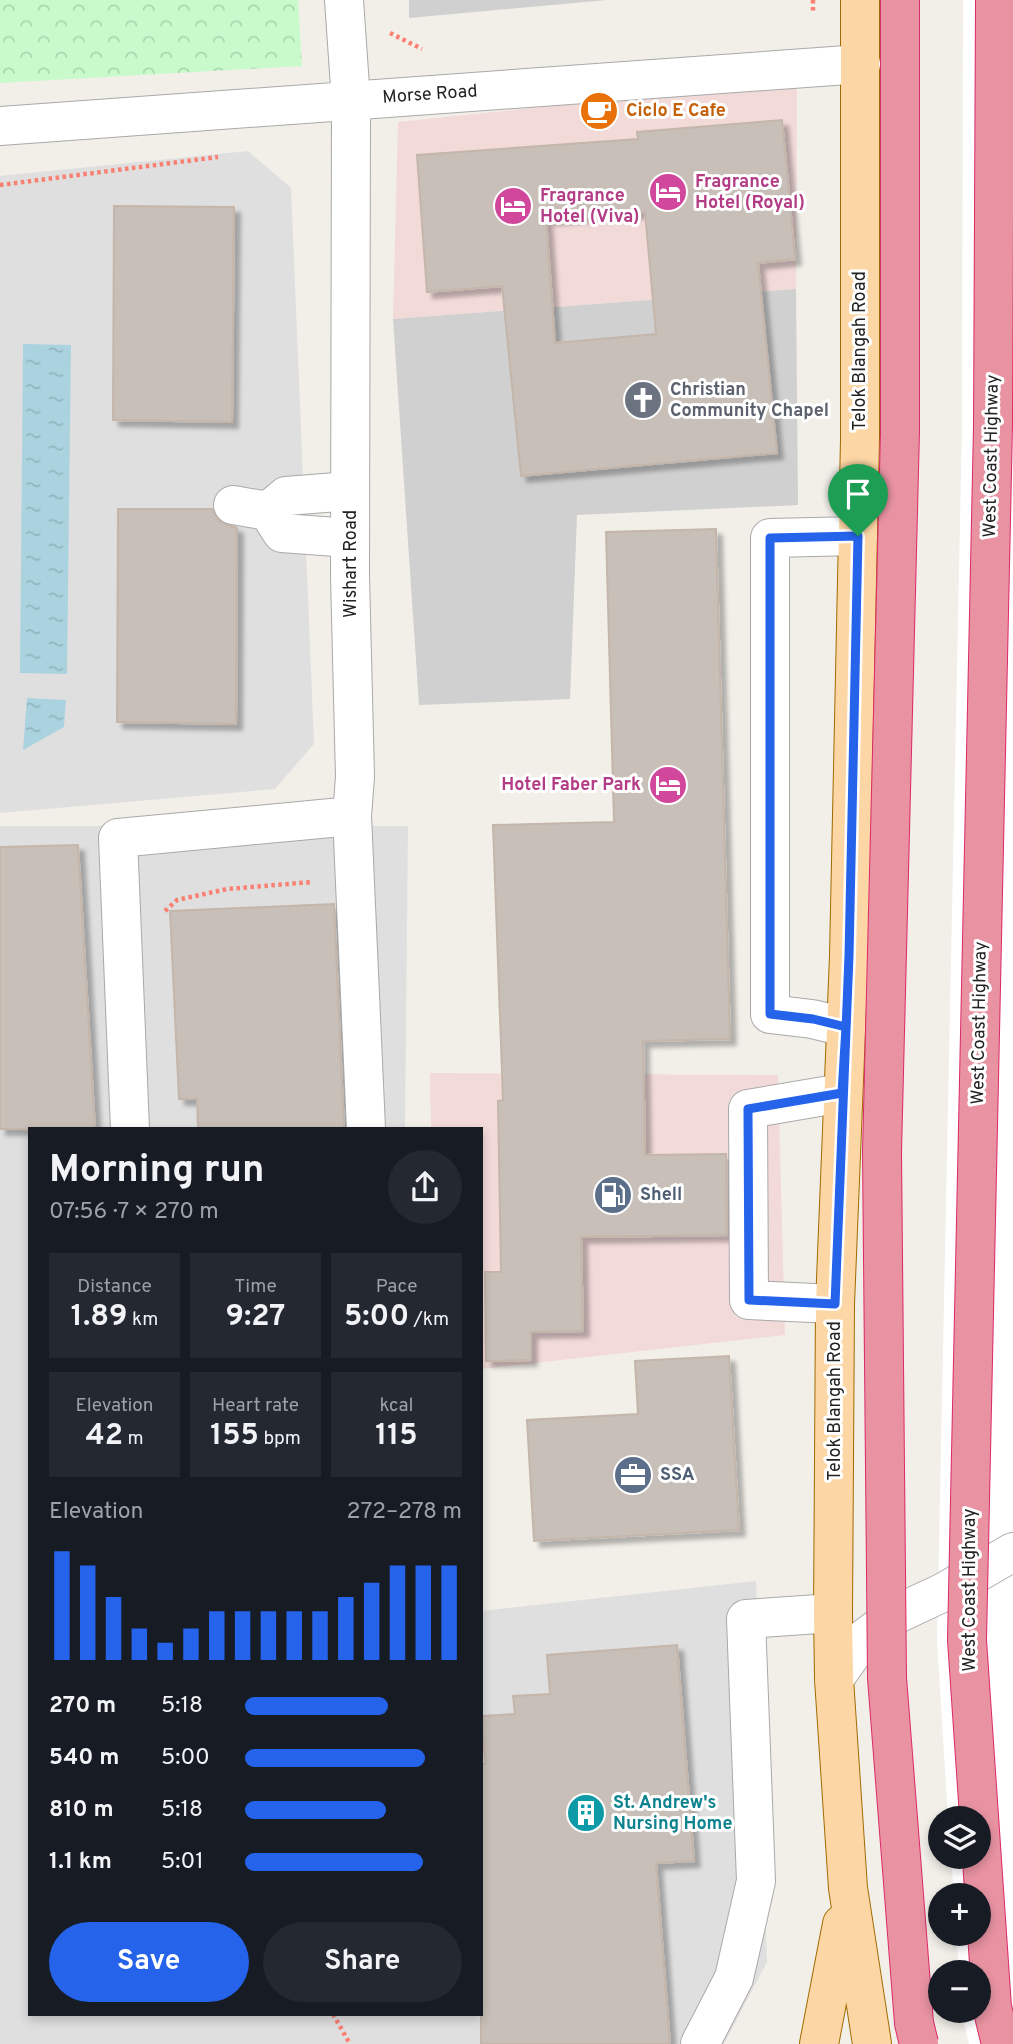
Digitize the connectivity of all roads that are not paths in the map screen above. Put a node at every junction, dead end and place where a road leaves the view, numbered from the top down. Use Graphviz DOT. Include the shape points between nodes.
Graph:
graph roads {
  1 [pos="344,0"];
  2 [pos="860,0"];
  3 [pos="900,0"];
  4 [pos="995,0"];
  5 [pos="861,64"];
  6 [pos="351,101"];
  7 [pos="0,126"];
  8 [pos="350,491"];
  9 [pos="858,536"];
  10 [pos="350,538"];
  11 [pos="352,816"];
  12 [pos="846,1027"];
  13 [pos="842,1093"];
  14 [pos="130,1127"];
  15 [pos="366,1127"];
  16 [pos="835,1304"];
  17 [pos="1013,1552"];
  18 [pos="833,1613"];
  19 [pos="834,1679"];
  20 [pos="848,1888"];
  21 [pos="700,2044"];
  22 [pos="819,2044"];
  23 [pos="872,2044"];
  24 [pos="919,2044"];
  25 [pos="1001,2044"];
  1 -- 6 [label="street, Wishart Road"];
  2 -- 5 [label="main road, Telok Blangah Road"];
  3 -- 24 [label="highway, bridge" via="900,431 882,1152 886,1651"];
  4 -- 25 [label="highway, West Coast Highway, bridge" via="993,440 967,1640 992,2007"];
  5 -- 6 [label="street, Morse Road"];
  5 -- 9 [label="main road, Telok Blangah Road"];
  6 -- 7 [label="street, Morse Road"];
  6 -- 8 [label="street, Wishart Road"];
  8 -- 10 [label="street, Wishart Road"];
  8 -- 10 [label="street" via="286,496 250,508 282,533"];
  9 -- 12 [label="main road, Telok Blangah Road"];
  9 -- 12 [label="street" via="770,538 770,1014"];
  10 -- 11 [label="street, Wishart Road"];
  11 -- 14 [label="street" via="118,838"];
  11 -- 15 [label="street, Wishart Road"];
  12 -- 13 [label="main road, Telok Blangah Road"];
  13 -- 16 [label="main road, Telok Blangah Road"];
  13 -- 16 [label="street" via="748,1109 749,1300"];
  16 -- 18 [label="main road, Telok Blangah Road"];
  17 -- 19 [label="street" via="897,1614 861,1641"];
  18 -- 19 [label="main road, Telok Blangah Road"];
  18 -- 21 [label="street" via="746,1619 756,1881 734,1978"];
  19 -- 20 [label="main road, Telok Blangah Road"];
  20 -- 22 [label="main road"];
  20 -- 23 [label="main road, Telok Blangah Road"];
}
